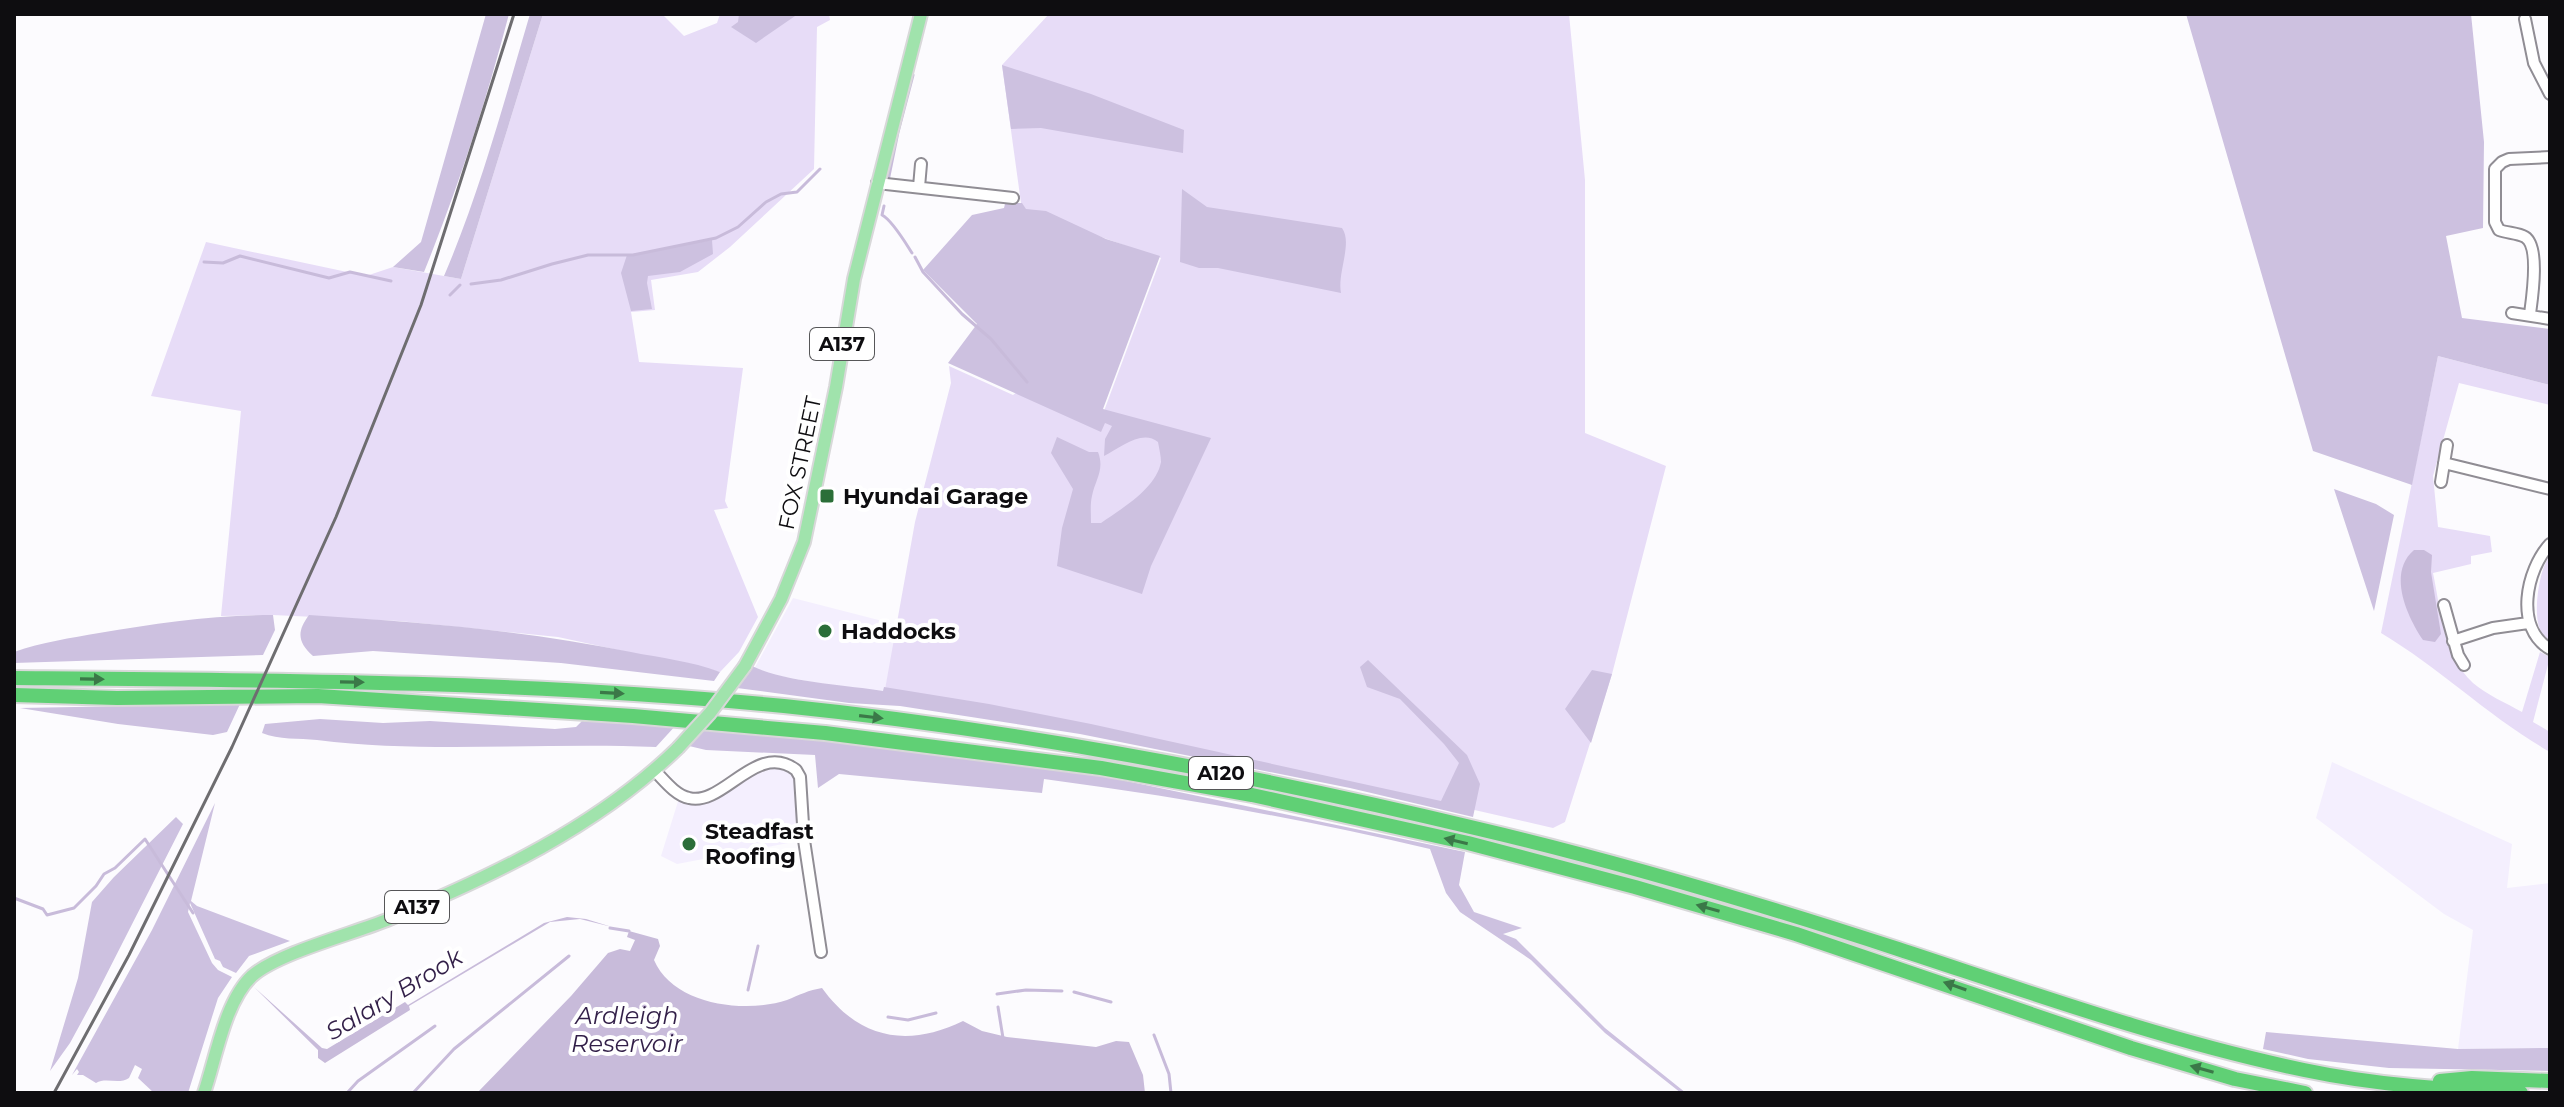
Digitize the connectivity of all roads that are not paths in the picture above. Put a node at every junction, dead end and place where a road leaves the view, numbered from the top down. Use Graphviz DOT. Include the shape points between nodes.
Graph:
graph roads {
  1 [pos="921,14"];
  2 [pos="2525,19"];
  3 [pos="2550,94"];
  4 [pos="2550,157"];
  5 [pos="921,164"];
  6 [pos="886,183"];
  7 [pos="919,187"];
  8 [pos="1013,198"];
  9 [pos="2512,313"];
  10 [pos="2530,314"];
  11 [pos="2550,319"];
  12 [pos="2447,445"];
  13 [pos="2444,463"];
  14 [pos="2441,482"];
  15 [pos="2550,489"];
  16 [pos="2550,544"];
  17 [pos="2444,605"];
  18 [pos="2528,623"];
  19 [pos="2453,641"];
  20 [pos="2550,649"];
  21 [pos="2464,665"];
  22 [pos="14,678"];
  23 [pos="14,695"];
  24 [pos="655,771"];
  25 [pos="821,952"];
  26 [pos="2550,1081"];
  27 [pos="2392,1084"];
  28 [pos="204,1093"];
  29 [pos="2305,1093"];
  30 [pos="2521,1093"];
  1 -- 6 [label="main road, FOX STREET / A137"];
  2 -- 3 [label="street" via="2534,63"];
  4 -- 10 [label="street" via="2509,159 2495,169 2495,222 2499,230 2524,236 2531,246"];
  5 -- 7 [label="street"];
  6 -- 7 [label="street"];
  6 -- 24 [label="main road, FOX STREET / A137, bridge" via="854,279 804,542 745,666 710,713"];
  7 -- 8 [label="street"];
  9 -- 10 [label="street"];
  10 -- 11 [label="street"];
  12 -- 13 [label="street"];
  13 -- 14 [label="street"];
  13 -- 15 [label="street"];
  16 -- 18 [label="street" via="2536,563"];
  17 -- 19 [label="street"];
  18 -- 19 [label="street"];
  18 -- 20 [label="street"];
  19 -- 21 [label="street"];
  22 -- 27 [label="highway, A120, one-way" via="399,683 629,693 787,707 1086,748 1478,828 1832,928 2127,1024 2302,1069"];
  29 -- 23 [label="highway, A120, one-way" via="2131,1048 1826,943 1635,887 1252,795 1101,768 825,733 633,716 318,696"];
  24 -- 25 [label="street" via="680,795 703,799 757,766 781,764 796,770"];
  24 -- 28 [label="main road, A137" via="605,810 539,848 405,913 265,967 241,989 233,1005"];
  26 -- 27 [label="highway, A120" via="2472,1078"];
  27 -- 30 [label="highway, A120"];
}
